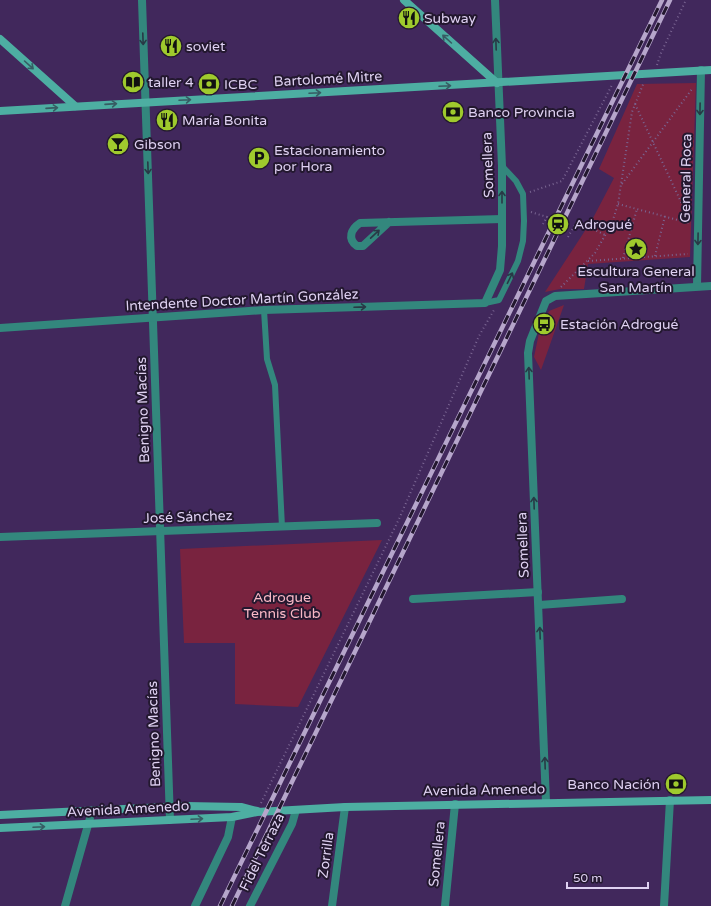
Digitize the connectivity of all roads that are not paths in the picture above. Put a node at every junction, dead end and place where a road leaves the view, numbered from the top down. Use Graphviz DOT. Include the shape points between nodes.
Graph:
graph roads {
  1 [pos="142,0"];
  2 [pos="404,0"];
  3 [pos="495,0"];
  4 [pos="0,39"];
  5 [pos="711,70"];
  6 [pos="701,74"];
  7 [pos="497,83"];
  8 [pos="146,102"];
  9 [pos="75,106"];
  10 [pos="0,111"];
  11 [pos="502,166"];
  12 [pos="502,219"];
  13 [pos="389,222"];
  14 [pos="697,286"];
  15 [pos="711,286"];
  16 [pos="485,303"];
  17 [pos="264,310"];
  18 [pos="153,317"];
  19 [pos="0,328"];
  20 [pos="377,524"];
  21 [pos="282,527"];
  22 [pos="160,531"];
  23 [pos="0,537"];
  24 [pos="538,592"];
  25 [pos="413,599"];
  26 [pos="622,599"];
  27 [pos="538,605"];
  28 [pos="670,800"];
  29 [pos="711,800"];
  30 [pos="546,802"];
  31 [pos="455,804"];
  32 [pos="170,807"];
  33 [pos="345,807"];
  34 [pos="296,810"];
  35 [pos="92,811"];
  36 [pos="257,812"];
  37 [pos="0,815"];
  38 [pos="232,817"];
  39 [pos="170,820"];
  40 [pos="88,824"];
  41 [pos="0,828"];
  42 [pos="65,906"];
  43 [pos="195,906"];
  44 [pos="250,906"];
  45 [pos="332,906"];
  46 [pos="445,906"];
  47 [pos="664,906"];
  1 -- 8 [label="street, Benigno Macías, one-way"];
  7 -- 2 [label="street, one-way"];
  7 -- 3 [label="street, Somellera, one-way"];
  4 -- 9 [label="street, one-way"];
  5 -- 6 [label="street, Bartolomé Mitre"];
  6 -- 7 [label="street, Bartolomé Mitre" via="647,74"];
  6 -- 14 [label="street, General Roca, one-way"];
  8 -- 7 [label="street, Bartolomé Mitre, one-way"];
  7 -- 11 [label="street, Somellera"];
  9 -- 8 [label="street, Bartolomé Mitre, one-way"];
  8 -- 18 [label="street, Benigno Macías, one-way"];
  10 -- 9 [label="street, Bartolomé Mitre, one-way"];
  12 -- 11 [label="street, Somellera, one-way"];
  16 -- 11 [label="lane, one-way" via="499,300 518,261 523,241 523,194 516,181"];
  12 -- 13 [label="street"];
  12 -- 16 [label="street, Somellera" via="500,270"];
  14 -- 15 [label="street"];
  24 -- 14 [label="street, Somellera, one-way" via="528,347 546,301 555,296"];
  17 -- 16 [label="street, Intendente Doctor Martín González, one-way"];
  17 -- 18 [label="street, Intendente Doctor Martín González"];
  17 -- 21 [label="lane" via="267,359 275,385"];
  18 -- 19 [label="street, Intendente Doctor Martín González"];
  18 -- 22 [label="street, Benigno Macías"];
  20 -- 21 [label="street, José Sánchez"];
  21 -- 22 [label="street, José Sánchez"];
  22 -- 23 [label="street, José Sánchez"];
  22 -- 32 [label="street, Benigno Macías"];
  24 -- 25 [label="street"];
  24 -- 27 [label="street, Somellera"];
  26 -- 27 [label="street"];
  30 -- 27 [label="street, Somellera, one-way"];
  28 -- 29 [label="street, Avenida Amenedo"];
  28 -- 30 [label="street, Avenida Amenedo"];
  28 -- 47 [label="street"];
  30 -- 31 [label="street, Avenida Amenedo"];
  31 -- 33 [label="street, Avenida Amenedo"];
  31 -- 46 [label="street, Somellera"];
  32 -- 35 [label="street, Avenida Amenedo"];
  32 -- 36 [label="street, Avenida Amenedo" via="241,808"];
  32 -- 39 [label="street, Benigno Macías"];
  33 -- 34 [label="street, Avenida Amenedo"];
  33 -- 45 [label="street, Zorrilla"];
  34 -- 36 [label="street, Avenida Amenedo"];
  34 -- 44 [label="street, Fidel Terraza" via="292,824"];
  35 -- 37 [label="street, Avenida Amenedo"];
  35 -- 40 [label="street"];
  36 -- 38 [label="street, Avenida Amenedo"];
  39 -- 38 [label="street, Avenida Amenedo, one-way"];
  38 -- 43 [label="street" via="228,837"];
  39 -- 40 [label="street, Avenida Amenedo"];
  41 -- 40 [label="street, Avenida Amenedo, one-way"];
  40 -- 42 [label="street"];
}
